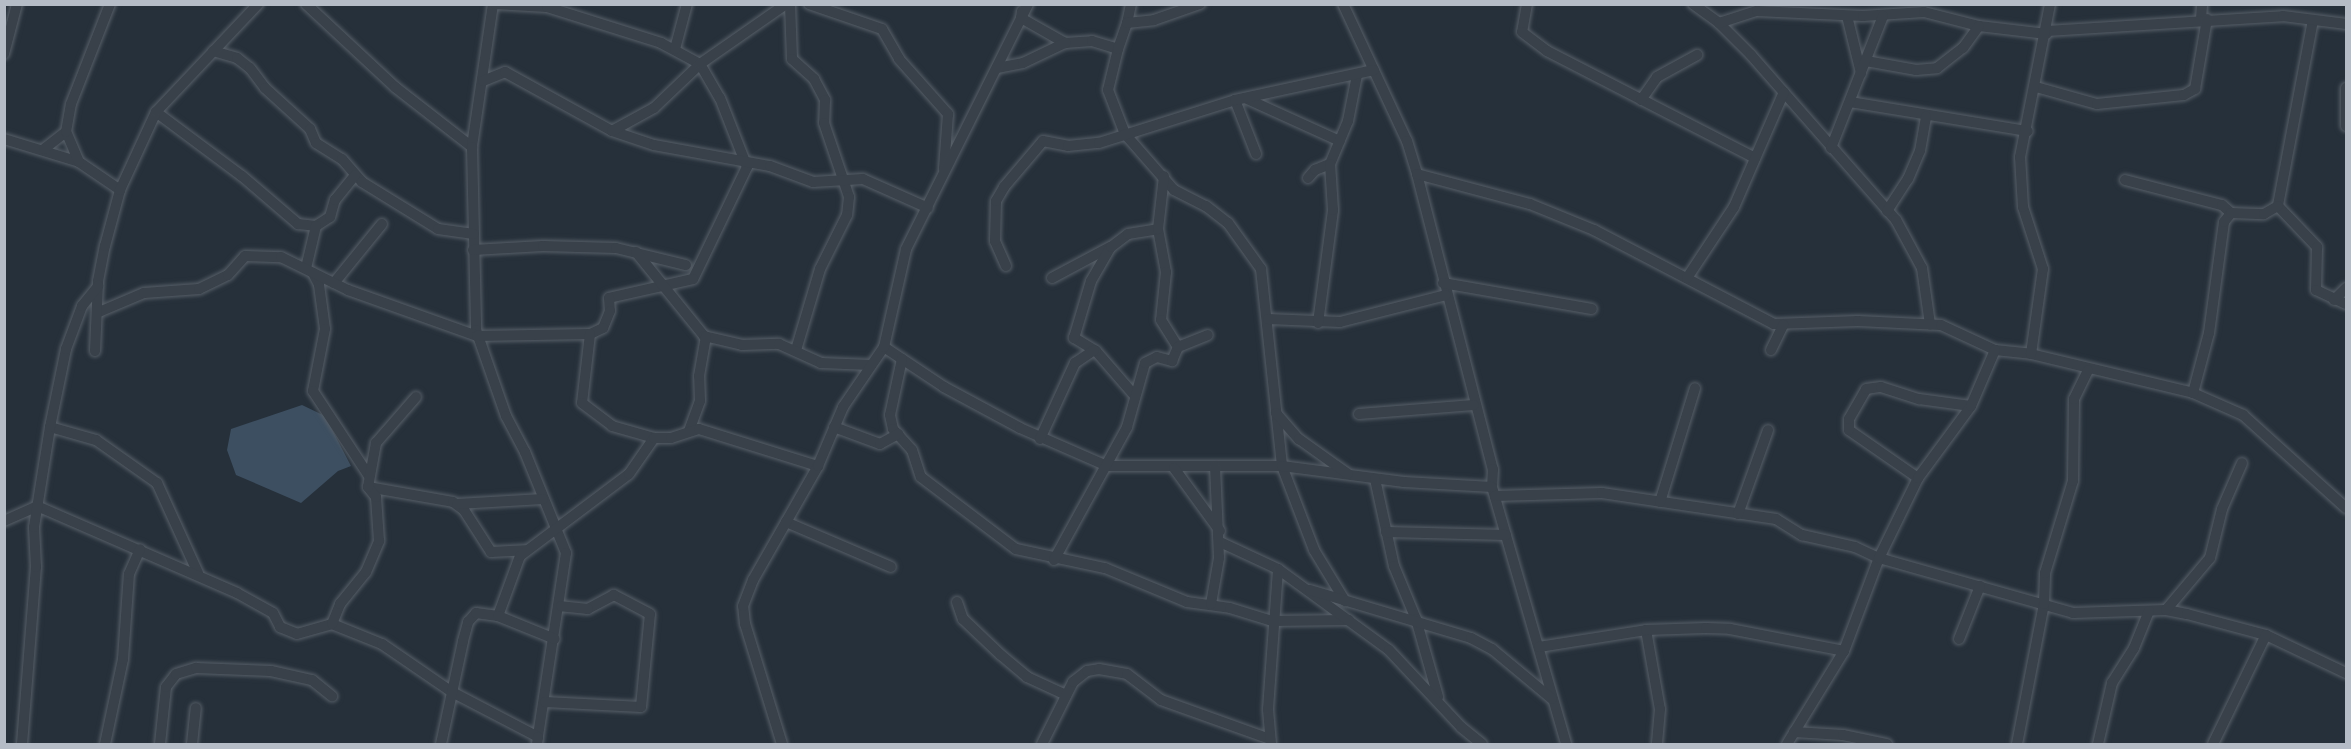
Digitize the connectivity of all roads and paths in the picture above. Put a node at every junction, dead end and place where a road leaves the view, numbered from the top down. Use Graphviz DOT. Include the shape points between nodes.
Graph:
graph roads {
  1 [pos="17,4"];
  2 [pos="110,4"];
  3 [pos="258,4"];
  4 [pos="306,4"];
  5 [pos="494,4"];
  6 [pos="687,4"];
  7 [pos="769,4"];
  8 [pos="788,4"];
  9 [pos="809,4"];
  10 [pos="1022,4"];
  11 [pos="1028,4"];
  12 [pos="1131,4"];
  13 [pos="1200,4"];
  14 [pos="1343,4"];
  15 [pos="1527,4"];
  16 [pos="1693,4"];
  17 [pos="1824,4"];
  18 [pos="1906,4"];
  19 [pos="2050,4"];
  20 [pos="2202,4"];
  21 [pos="1790,8"];
  22 [pos="1941,9"];
  23 [pos="1924,12"];
  24 [pos="1817,15"];
  25 [pos="1847,16"];
  26 [pos="1883,16"];
  27 [pos="1021,18"];
  28 [pos="2204,19"];
  29 [pos="766,20"];
  30 [pos="2313,20"];
  31 [pos="1127,23"];
  32 [pos="1719,23"];
  33 [pos="2346,24"];
  34 [pos="1979,26"];
  35 [pos="2047,32"];
  36 [pos="1065,43"];
  37 [pos="675,49"];
  38 [pos="1118,49"];
  39 [pos="213,51"];
  40 [pos="4,54"];
  41 [pos="1697,55"];
  42 [pos="1866,61"];
  43 [pos="700,64"];
  44 [pos="998,68"];
  45 [pos="1374,70"];
  46 [pos="1861,73"];
  47 [pos="1357,75"];
  48 [pos="483,81"];
  49 [pos="2036,87"];
  50 [pos="2346,88"];
  51 [pos="1784,92"];
  52 [pos="1240,99"];
  53 [pos="1641,100"];
  54 [pos="1850,102"];
  55 [pos="156,112"];
  56 [pos="1926,117"];
  57 [pos="2346,126"];
  58 [pos="2028,130"];
  59 [pos="612,131"];
  60 [pos="66,132"];
  61 [pos="1125,134"];
  62 [pos="4,139"];
  63 [pos="1340,141"];
  64 [pos="472,147"];
  65 [pos="1831,148"];
  66 [pos="44,149"];
  67 [pos="1256,154"];
  68 [pos="1755,158"];
  69 [pos="79,162"];
  70 [pos="746,163"];
  71 [pos="1330,164"];
  72 [pos="1417,174"];
  73 [pos="355,175"];
  74 [pos="944,175"];
  75 [pos="1164,176"];
  76 [pos="1308,178"];
  77 [pos="842,180"];
  78 [pos="2125,180"];
  79 [pos="120,190"];
  80 [pos="2278,206"];
  81 [pos="928,208"];
  82 [pos="1887,211"];
  83 [pos="2231,213"];
  84 [pos="382,224"];
  85 [pos="316,226"];
  86 [pos="1158,229"];
  87 [pos="474,234"];
  88 [pos="1111,247"];
  89 [pos="473,250"];
  90 [pos="636,252"];
  91 [pos="686,265"];
  92 [pos="1006,266"];
  93 [pos="309,270"];
  94 [pos="1052,278"];
  95 [pos="1687,278"];
  96 [pos="334,283"];
  97 [pos="1443,283"];
  98 [pos="98,286"];
  99 [pos="664,286"];
  100 [pos="2346,288"];
  101 [pos="1446,295"];
  102 [pos="2334,300"];
  103 [pos="2346,304"];
  104 [pos="1592,309"];
  105 [pos="99,312"];
  106 [pos="1268,319"];
  107 [pos="1318,323"];
  108 [pos="1930,324"];
  109 [pos="1783,325"];
  110 [pos="590,334"];
  111 [pos="1208,335"];
  112 [pos="477,336"];
  113 [pos="706,337"];
  114 [pos="884,347"];
  115 [pos="1178,347"];
  116 [pos="1094,350"];
  117 [pos="1771,350"];
  118 [pos="1995,350"];
  119 [pos="95,351"];
  120 [pos="796,351"];
  121 [pos="2031,354"];
  122 [pos="902,359"];
  123 [pos="871,365"];
  124 [pos="2088,370"];
  125 [pos="1695,388"];
  126 [pos="2193,393"];
  127 [pos="1135,396"];
  128 [pos="416,398"];
  129 [pos="1474,405"];
  130 [pos="1971,406"];
  131 [pos="1276,412"];
  132 [pos="1359,414"];
  133 [pos="50,427"];
  134 [pos="834,428"];
  135 [pos="1768,430"];
  136 [pos="689,431"];
  137 [pos="898,434"];
  138 [pos="654,438"];
  139 [pos="1040,439"];
  140 [pos="2242,463"];
  141 [pos="818,466"];
  142 [pos="1107,466"];
  143 [pos="1215,466"];
  144 [pos="1282,466"];
  145 [pos="1174,468"];
  146 [pos="1352,477"];
  147 [pos="1918,478"];
  148 [pos="1375,479"];
  149 [pos="368,481"];
  150 [pos="1494,492"];
  151 [pos="543,499"];
  152 [pos="1660,502"];
  153 [pos="458,504"];
  154 [pos="38,506"];
  155 [pos="2346,508"];
  156 [pos="1738,514"];
  157 [pos="4,521"];
  158 [pos="786,522"];
  159 [pos="556,529"];
  160 [pos="1386,532"];
  161 [pos="1506,535"];
  162 [pos="1220,536"];
  163 [pos="140,549"];
  164 [pos="528,550"];
  165 [pos="1879,558"];
  166 [pos="1054,560"];
  167 [pos="891,567"];
  168 [pos="1278,568"];
  169 [pos="198,573"];
  170 [pos="1980,586"];
  171 [pos="1304,589"];
  172 [pos="1345,601"];
  173 [pos="957,602"];
  174 [pos="1211,604"];
  175 [pos="2044,604"];
  176 [pos="561,606"];
  177 [pos="2166,610"];
  178 [pos="2149,611"];
  179 [pos="498,616"];
  180 [pos="1416,619"];
  181 [pos="1349,620"];
  182 [pos="1272,621"];
  183 [pos="332,624"];
  184 [pos="1646,630"];
  185 [pos="2266,636"];
  186 [pos="555,639"];
  187 [pos="1959,639"];
  188 [pos="1539,647"];
  189 [pos="1844,651"];
  190 [pos="2346,673"];
  191 [pos="452,692"];
  192 [pos="1066,695"];
  193 [pos="332,696"];
  194 [pos="1438,698"];
  195 [pos="1552,699"];
  196 [pos="545,702"];
  197 [pos="196,708"];
  198 [pos="1794,732"];
  199 [pos="537,741"];
  200 [pos="1271,742"];
  201 [pos="22,744"];
  202 [pos="105,744"];
  203 [pos="160,744"];
  204 [pos="192,744"];
  205 [pos="441,744"];
  206 [pos="782,744"];
  207 [pos="1044,744"];
  208 [pos="1482,744"];
  209 [pos="1566,744"];
  210 [pos="1657,744"];
  211 [pos="1787,744"];
  212 [pos="1887,744"];
  213 [pos="2017,744"];
  214 [pos="2098,744"];
  215 [pos="2213,744"];
  1 -- 40 [label="street"];
  2 -- 60 [label="street" via="71,104"];
  3 -- 39 [label="street"];
  4 -- 64 [label="street" via="395,87"];
  5 -- 37 [label="street" via="547,7"];
  5 -- 48 [label="street"];
  6 -- 37 [label="street"];
  7 -- 29 [label="street"];
  8 -- 29 [label="street"];
  8 -- 77 [label="street" via="792,59 814,79 825,100 824,123"];
  9 -- 74 [label="street" via="882,28 899,59 948,114"];
  10 -- 27 [label="street"];
  11 -- 27 [label="street"];
  12 -- 31 [label="street"];
  13 -- 31 [label="street" via="1154,20"];
  14 -- 45 [label="street"];
  15 -- 53 [label="street" via="1522,32 1560,59"];
  16 -- 32 [label="street"];
  17 -- 24 [label="street"];
  18 -- 23 [label="street"];
  19 -- 35 [label="street"];
  20 -- 28 [label="street"];
  21 -- 24 [label="street"];
  21 -- 32 [label="street" via="1757,11"];
  22 -- 23 [label="street"];
  22 -- 34 [label="street"];
  23 -- 26 [label="street"];
  24 -- 25 [label="street"];
  25 -- 26 [label="street"];
  25 -- 46 [label="street"];
  26 -- 42 [label="street"];
  27 -- 36 [label="street"];
  27 -- 44 [label="street"];
  28 -- 30 [label="street" via="2283,16"];
  28 -- 35 [label="street"];
  28 -- 49 [label="street" via="2195,89 2184,95 2097,104"];
  29 -- 43 [label="street"];
  30 -- 33 [label="street"];
  30 -- 80 [label="street"];
  31 -- 38 [label="street"];
  32 -- 51 [label="street"];
  34 -- 35 [label="street"];
  34 -- 42 [label="street" via="1963,48 1937,68 1916,70"];
  35 -- 49 [label="street"];
  36 -- 38 [label="street" via="1092,41"];
  36 -- 44 [label="street" via="1023,63"];
  37 -- 43 [label="street"];
  38 -- 61 [label="street" via="1108,90"];
  39 -- 55 [label="street"];
  39 -- 73 [label="street" via="237,58 250,68 265,88 310,129 316,143 342,159"];
  41 -- 53 [label="street" via="1658,77"];
  42 -- 46 [label="street"];
  43 -- 59 [label="street" via="654,108"];
  43 -- 70 [label="street" via="720,98"];
  44 -- 74 [label="street"];
  45 -- 47 [label="street"];
  45 -- 72 [label="street" via="1407,141"];
  46 -- 54 [label="street"];
  47 -- 52 [label="street"];
  47 -- 63 [label="street"];
  48 -- 59 [label="street" via="505,72"];
  48 -- 64 [label="street"];
  49 -- 58 [label="street"];
  50 -- 57 [label="street"];
  51 -- 65 [label="street"];
  51 -- 68 [label="street"];
  52 -- 61 [label="street"];
  52 -- 63 [label="street"];
  52 -- 67 [label="street"];
  53 -- 68 [label="street"];
  54 -- 56 [label="street"];
  54 -- 65 [label="street"];
  55 -- 79 [label="street"];
  55 -- 85 [label="street" via="243,176 298,224"];
  56 -- 58 [label="street"];
  56 -- 82 [label="street" via="1920,151"];
  58 -- 121 [label="street" via="2020,157 2023,207 2043,269"];
  59 -- 70 [label="street" via="654,145"];
  60 -- 66 [label="street"];
  60 -- 69 [label="street"];
  61 -- 75 [label="street"];
  61 -- 92 [label="street" via="1083,146 1043,141 996,201 995,241"];
  62 -- 66 [label="street"];
  63 -- 71 [label="street"];
  64 -- 87 [label="street"];
  65 -- 82 [label="street"];
  66 -- 69 [label="street"];
  68 -- 95 [label="street" via="1734,207"];
  69 -- 79 [label="street"];
  70 -- 77 [label="street" via="770,166 813,182"];
  70 -- 99 [label="street" via="697,274 690,281"];
  71 -- 76 [label="street"];
  71 -- 107 [label="street" via="1333,210"];
  72 -- 95 [label="street" via="1530,204 1644,253"];
  72 -- 97 [label="street"];
  73 -- 85 [label="street" via="335,200 330,217"];
  73 -- 87 [label="street" via="438,229"];
  74 -- 81 [label="street"];
  75 -- 86 [label="street"];
  75 -- 106 [label="street" via="1174,190 1206,206 1228,223 1261,269"];
  77 -- 81 [label="street" via="863,179"];
  77 -- 120 [label="street" via="849,198 847,215 820,269"];
  78 -- 83 [label="street" via="2222,205"];
  79 -- 98 [label="street"];
  80 -- 83 [label="street" via="2264,214"];
  80 -- 102 [label="street" via="2317,247 2316,290"];
  81 -- 114 [label="street" via="897,276"];
  82 -- 108 [label="street" via="1910,242 1922,268"];
  83 -- 126 [label="street" via="2224,222 2208,333"];
  84 -- 96 [label="street"];
  85 -- 93 [label="street"];
  86 -- 88 [label="street" via="1128,234"];
  86 -- 115 [label="street" via="1166,272 1161,320"];
  87 -- 89 [label="street"];
  88 -- 94 [label="street"];
  88 -- 116 [label="street" via="1091,281 1074,338"];
  89 -- 90 [label="street" via="570,245"];
  89 -- 112 [label="street"];
  90 -- 91 [label="street"];
  90 -- 99 [label="street"];
  93 -- 96 [label="street"];
  93 -- 105 [label="street" via="281,257 245,256 228,275 198,289 144,293"];
  93 -- 149 [label="street" via="319,285 325,328 313,391"];
  95 -- 109 [label="street" via="1736,306"];
  96 -- 112 [label="street"];
  97 -- 101 [label="street"];
  97 -- 104 [label="street"];
  98 -- 105 [label="street"];
  98 -- 133 [label="street" via="82,306 66,349"];
  99 -- 110 [label="street" via="609,298 610,311 603,328"];
  99 -- 113 [label="street" via="689,322"];
  100 -- 102 [label="street"];
  101 -- 107 [label="street"];
  101 -- 129 [label="street"];
  102 -- 103 [label="street"];
  105 -- 119 [label="street"];
  106 -- 107 [label="street"];
  106 -- 131 [label="street"];
  108 -- 109 [label="street" via="1858,321"];
  108 -- 118 [label="street" via="1947,327"];
  109 -- 117 [label="street"];
  110 -- 112 [label="street"];
  110 -- 138 [label="street" via="582,403 612,426"];
  111 -- 115 [label="street"];
  112 -- 151 [label="street" via="506,416"];
  113 -- 120 [label="street" via="742,345 779,344"];
  113 -- 136 [label="street" via="699,376 700,401"];
  114 -- 122 [label="street"];
  114 -- 123 [label="street"];
  115 -- 127 [label="street" via="1172,361 1157,357 1145,363"];
  116 -- 127 [label="street"];
  116 -- 139 [label="street" via="1075,363"];
  118 -- 121 [label="street"];
  118 -- 130 [label="street"];
  120 -- 123 [label="street" via="821,363"];
  121 -- 124 [label="street"];
  122 -- 137 [label="street" via="890,415"];
  122 -- 139 [label="street" via="944,387"];
  123 -- 134 [label="street"];
  124 -- 126 [label="street"];
  124 -- 175 [label="street" via="2074,399 2073,481 2049,556"];
  125 -- 152 [label="street"];
  126 -- 155 [label="street" via="2243,415"];
  127 -- 142 [label="street" via="1127,427"];
  128 -- 149 [label="street" via="381,434"];
  129 -- 132 [label="street"];
  129 -- 150 [label="street" via="1493,469"];
  130 -- 147 [label="street"];
  130 -- 147 [label="street" via="1919,399 1881,387 1866,389 1849,419 1849,430"];
  131 -- 144 [label="street"];
  131 -- 146 [label="street" via="1299,439"];
  133 -- 154 [label="street"];
  133 -- 169 [label="street" via="96,440 157,483"];
  134 -- 137 [label="street" via="880,444"];
  134 -- 141 [label="street"];
  135 -- 156 [label="street"];
  136 -- 138 [label="street" via="671,438"];
  136 -- 141 [label="street" via="699,429"];
  137 -- 166 [label="street" via="912,450 928,485 1016,549"];
  138 -- 159 [label="street" via="629,474"];
  139 -- 142 [label="street"];
  140 -- 177 [label="street" via="2223,509 2210,558"];
  141 -- 158 [label="street"];
  142 -- 145 [label="street"];
  142 -- 166 [label="street"];
  143 -- 144 [label="street"];
  143 -- 145 [label="street"];
  143 -- 162 [label="street"];
  144 -- 146 [label="street"];
  144 -- 172 [label="street" via="1314,550"];
  145 -- 162 [label="street"];
  146 -- 148 [label="street"];
  147 -- 165 [label="street"];
  148 -- 150 [label="street"];
  148 -- 160 [label="street"];
  149 -- 153 [label="street"];
  149 -- 183 [label="street" via="376,497 379,541 366,572 340,604"];
  150 -- 152 [label="street" via="1602,493"];
  150 -- 161 [label="street"];
  151 -- 153 [label="street"];
  151 -- 159 [label="street"];
  152 -- 156 [label="street"];
  153 -- 164 [label="street" via="491,552"];
  154 -- 157 [label="street"];
  154 -- 163 [label="street"];
  154 -- 201 [label="street"];
  156 -- 165 [label="street" via="1776,519 1802,535 1855,547"];
  158 -- 167 [label="street"];
  158 -- 206 [label="street" via="743,606"];
  159 -- 164 [label="street"];
  159 -- 176 [label="street" via="566,554"];
  160 -- 161 [label="street"];
  160 -- 180 [label="street" via="1394,566"];
  161 -- 188 [label="street"];
  162 -- 168 [label="street"];
  162 -- 174 [label="street"];
  163 -- 169 [label="street"];
  163 -- 202 [label="street" via="129,574 123,659"];
  164 -- 179 [label="street" via="513,567"];
  165 -- 170 [label="street"];
  165 -- 189 [label="street"];
  166 -- 174 [label="street" via="1105,568 1187,602"];
  168 -- 171 [label="street"];
  168 -- 182 [label="street"];
  169 -- 183 [label="street" via="273,613 280,627 289,631 297,634"];
  170 -- 175 [label="street"];
  170 -- 187 [label="street"];
  171 -- 172 [label="street"];
  171 -- 181 [label="street"];
  172 -- 180 [label="street"];
  173 -- 192 [label="street" via="963,619 1001,656 1027,677"];
  174 -- 182 [label="street"];
  175 -- 178 [label="street" via="2091,615"];
  175 -- 213 [label="street"];
  176 -- 186 [label="street"];
  176 -- 196 [label="street" via="588,609 614,595 650,614 641,707"];
  177 -- 178 [label="street"];
  177 -- 185 [label="street"];
  178 -- 214 [label="street" via="2134,648 2112,683"];
  179 -- 186 [label="street"];
  179 -- 191 [label="street" via="476,613 468,622"];
  180 -- 194 [label="street"];
  180 -- 195 [label="street" via="1492,649"];
  181 -- 182 [label="street"];
  181 -- 194 [label="street" via="1389,650"];
  182 -- 200 [label="street"];
  183 -- 191 [label="street" via="382,644"];
  184 -- 188 [label="street"];
  184 -- 189 [label="street" via="1730,629"];
  184 -- 210 [label="street" via="1660,709"];
  185 -- 190 [label="street"];
  185 -- 215 [label="street"];
  186 -- 196 [label="street"];
  188 -- 195 [label="street"];
  189 -- 198 [label="street"];
  191 -- 199 [label="street"];
  191 -- 205 [label="street"];
  192 -- 200 [label="street" via="1073,682 1087,671 1114,670 1127,674 1161,700"];
  192 -- 207 [label="street"];
  193 -- 203 [label="street" via="312,680 271,671 196,668 176,674 166,687"];
  194 -- 208 [label="street" via="1461,728"];
  195 -- 209 [label="street"];
  196 -- 199 [label="street"];
  197 -- 204 [label="street"];
  198 -- 211 [label="street"];
  198 -- 212 [label="street" via="1843,735"];
}
